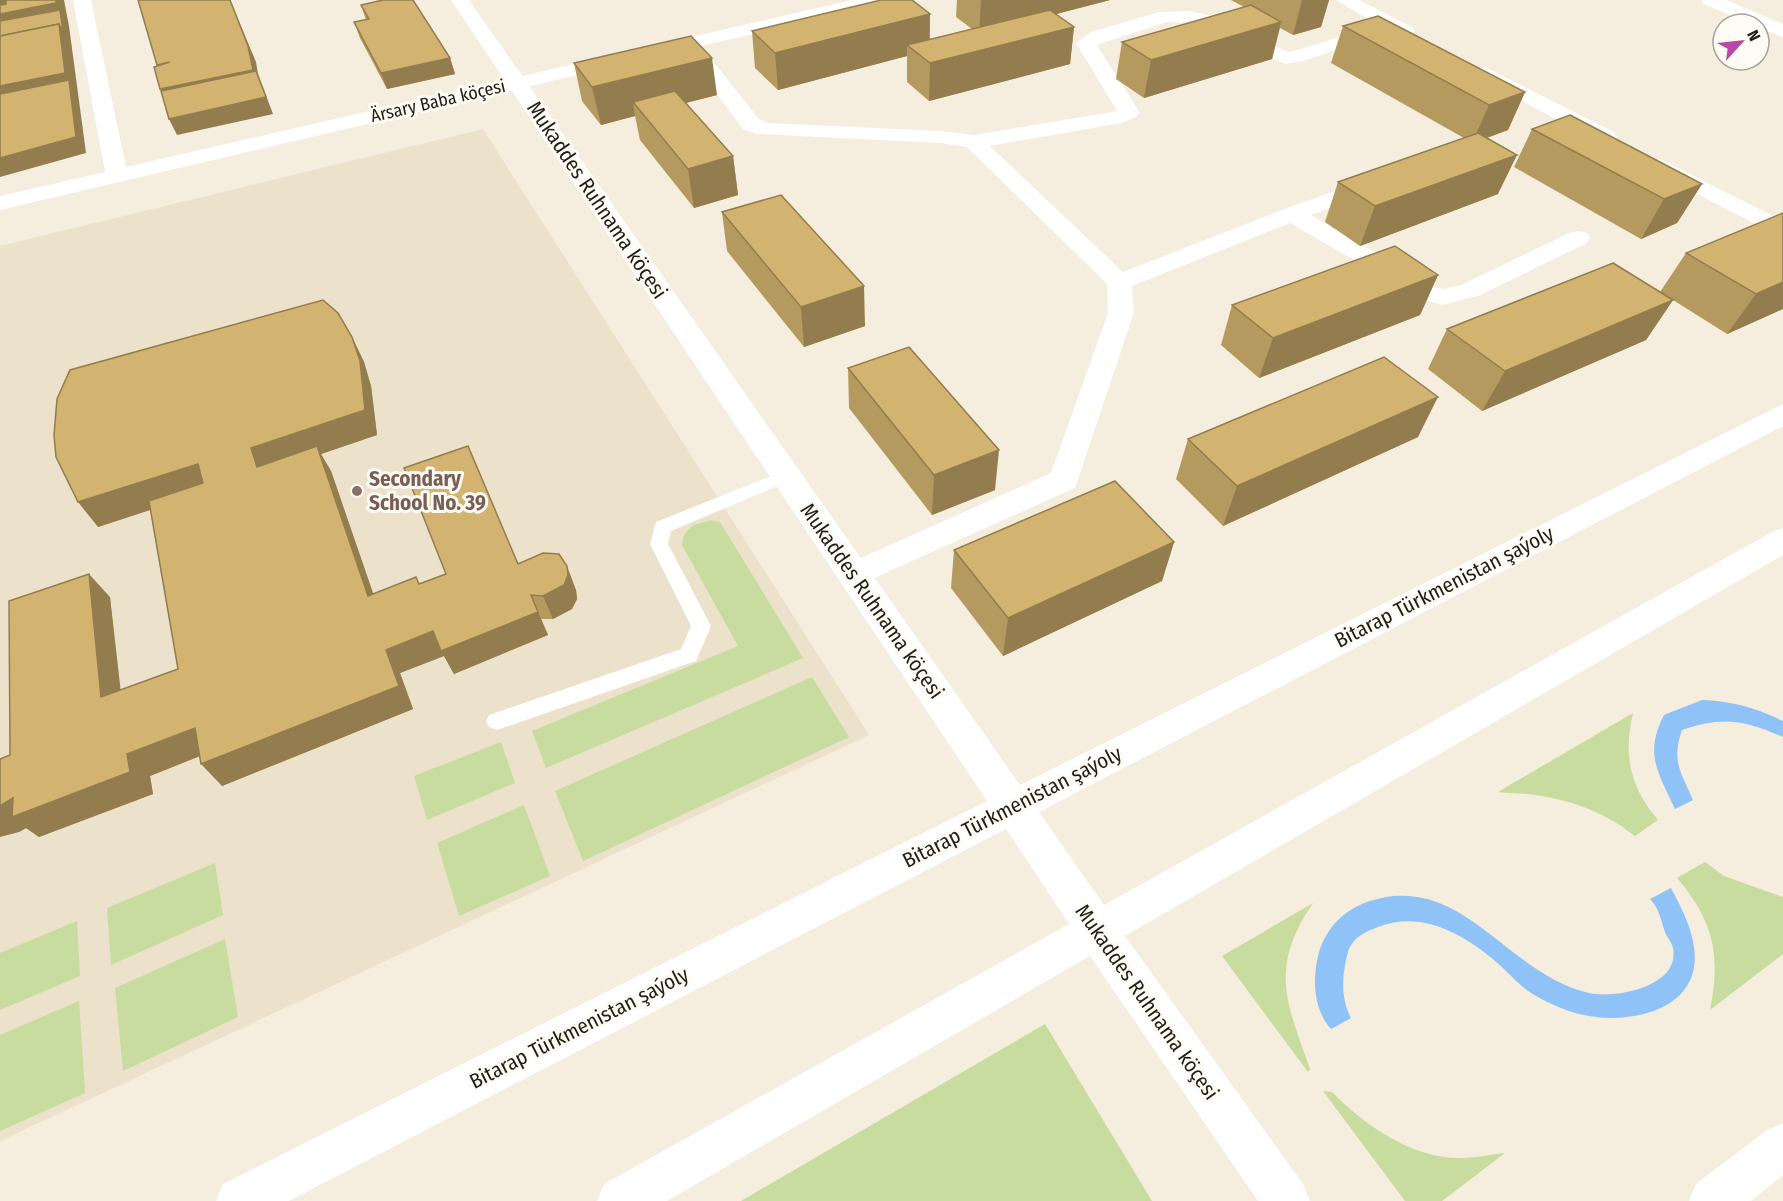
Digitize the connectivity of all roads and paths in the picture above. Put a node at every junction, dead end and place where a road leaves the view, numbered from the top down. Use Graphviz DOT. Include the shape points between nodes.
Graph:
graph roads {
  1 [pos="82,0"];
  2 [pos="460,0"];
  3 [pos="876,0"];
  4 [pos="1345,0"];
  5 [pos="1710,0"];
  6 [pos="1394,26"];
  7 [pos="1783,31"];
  8 [pos="1425,42"];
  9 [pos="688,44"];
  10 [pos="1467,64"];
  11 [pos="517,83"];
  12 [pos="974,142"];
  13 [pos="1625,147"];
  14 [pos="1646,159"];
  15 [pos="117,176"];
  16 [pos="1392,177"];
  17 [pos="0,203"];
  18 [pos="1292,214"];
  19 [pos="1783,231"];
  20 [pos="1578,238"];
  21 [pos="1119,282"];
  22 [pos="1783,414"];
  23 [pos="786,476"];
  24 [pos="1783,540"];
  25 [pos="854,575"];
  26 [pos="497,721"];
  27 [pos="1013,807"];
  28 [pos="1097,930"];
  29 [pos="1783,1146"];
  30 [pos="240,1201"];
  31 [pos="621,1201"];
  32 [pos="1286,1201"];
  33 [pos="1713,1201"];
  1 -- 15 [label="street"];
  2 -- 11 [label="street, Mukaddes Ruhnama köçesi"];
  3 -- 9 [label="street, Ärsary Baba köçesi"];
  4 -- 6 [label="street"];
  5 -- 7 [label="street"];
  6 -- 8 [label="street"];
  6 -- 12 [label="street" via="1285,58 1209,21 1166,15 1086,43 1129,113"];
  9 -- 11 [label="street, Ärsary Baba köçesi"];
  9 -- 12 [label="street" via="751,124 765,129"];
  10 -- 13 [label="street"];
  11 -- 15 [label="street, Ärsary Baba köçesi"];
  11 -- 23 [label="street, Mukaddes Ruhnama köçesi"];
  12 -- 21 [label="street"];
  14 -- 19 [label="street"];
  15 -- 17 [label="street, Ärsary Baba köçesi"];
  16 -- 18 [label="street"];
  18 -- 20 [label="street" via="1428,293 1442,297 1469,291"];
  18 -- 21 [label="street"];
  21 -- 25 [label="street" via="1121,313 1064,480"];
  22 -- 27 [label="street, Bitarap Türkmenistan şaýoly"];
  23 -- 25 [label="street, Mukaddes Ruhnama köçesi"];
  23 -- 26 [label="lane" via="663,527 659,544 701,626 689,655"];
  24 -- 28 [label="street"];
  25 -- 27 [label="street, Mukaddes Ruhnama köçesi"];
  27 -- 28 [label="street, Mukaddes Ruhnama köçesi"];
  27 -- 30 [label="street, Bitarap Türkmenistan şaýoly"];
  28 -- 31 [label="street"];
  28 -- 32 [label="street, Mukaddes Ruhnama köçesi"];
  29 -- 33 [label="street"];
}
